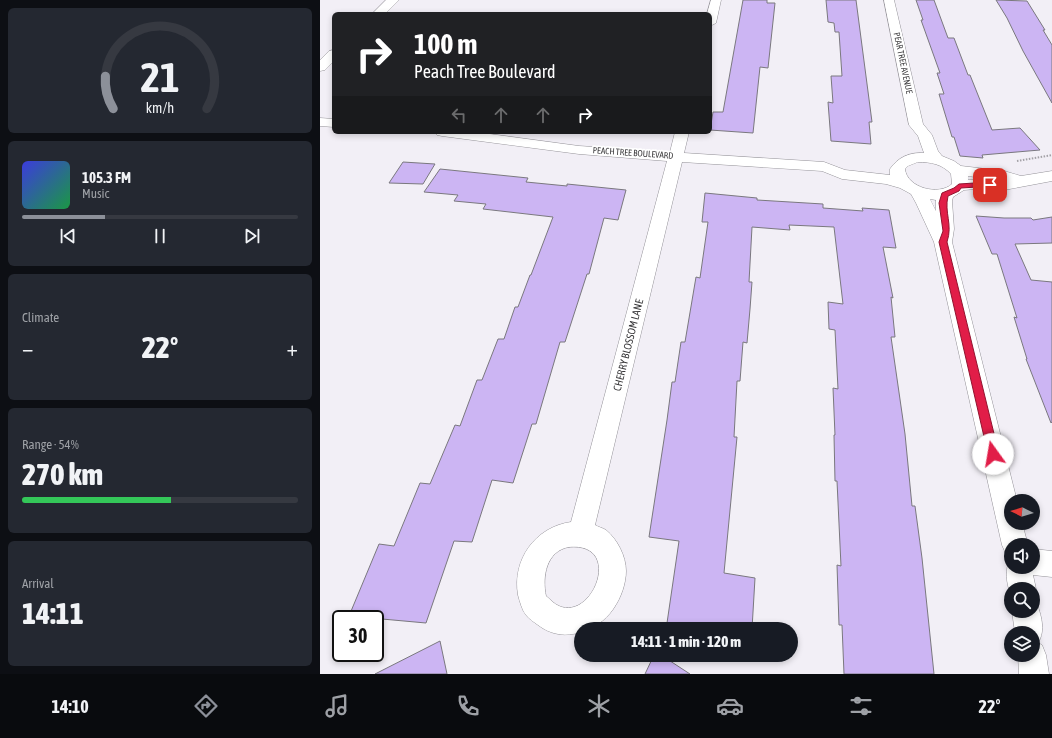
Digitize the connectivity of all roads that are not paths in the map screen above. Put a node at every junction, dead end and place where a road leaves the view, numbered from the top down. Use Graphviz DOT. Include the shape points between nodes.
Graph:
graph roads {
  1 [pos="393,0"];
  2 [pos="716,0"];
  3 [pos="889,0"];
  4 [pos="380,12"];
  5 [pos="712,15"];
  6 [pos="332,56"];
  7 [pos="320,67"];
  8 [pos="320,122"];
  9 [pos="332,123"];
  10 [pos="916,126"];
  11 [pos="457,134"];
  12 [pos="682,134"];
  13 [pos="908,152"];
  14 [pos="676,156"];
  15 [pos="937,159"];
  16 [pos="824,167"];
  17 [pos="956,170"];
  18 [pos="1052,176"];
  19 [pos="1020,181"];
  20 [pos="911,188"];
  21 [pos="952,190"];
  22 [pos="943,242"];
  23 [pos="580,534"];
  24 [pos="1013,538"];
  25 [pos="1040,563"];
  26 [pos="1052,564"];
  27 [pos="1033,662"];
  28 [pos="1034,674"];
  1 -- 4 [label="main road"];
  2 -- 5 [label="street"];
  3 -- 10 [label="street, PEAR TREE AVENUE"];
  6 -- 7 [label="main road"];
  8 -- 9 [label="street"];
  10 -- 13 [label="street" via="910,134"];
  10 -- 15 [label="street, PEAR TREE AVENUE" via="925,135 931,152"];
  11 -- 14 [label="street, PEACH TREE BOULEVARD" via="578,150"];
  12 -- 14 [label="street, CHERRY BLOSSOM LANE"];
  13 -- 15 [label="street, PEACH TREE BOULEVARD"];
  13 -- 16 [label="street, PEACH TREE BOULEVARD" via="884,166 841,163"];
  13 -- 20 [label="street" via="896,171 899,179"];
  14 -- 16 [label="street, PEACH TREE BOULEVARD"];
  14 -- 23 [label="street, CHERRY BLOSSOM LANE"];
  15 -- 17 [label="street"];
  16 -- 20 [label="street, PEACH TREE BOULEVARD" via="842,174 887,179"];
  17 -- 19 [label="street" via="1004,176"];
  17 -- 21 [label="street" via="961,183"];
  18 -- 19 [label="street"];
  19 -- 21 [label="street" via="1004,185 976,184"];
  20 -- 21 [label="street, PEACH TREE BOULEVARD" via="925,194"];
  20 -- 22 [label="street" via="924,201 934,229"];
  21 -- 22 [label="street" via="943,203 947,231"];
  22 -- 24 [label="street"];
  25 -- 26 [label="street"];
  27 -- 28 [label="street"];
}
